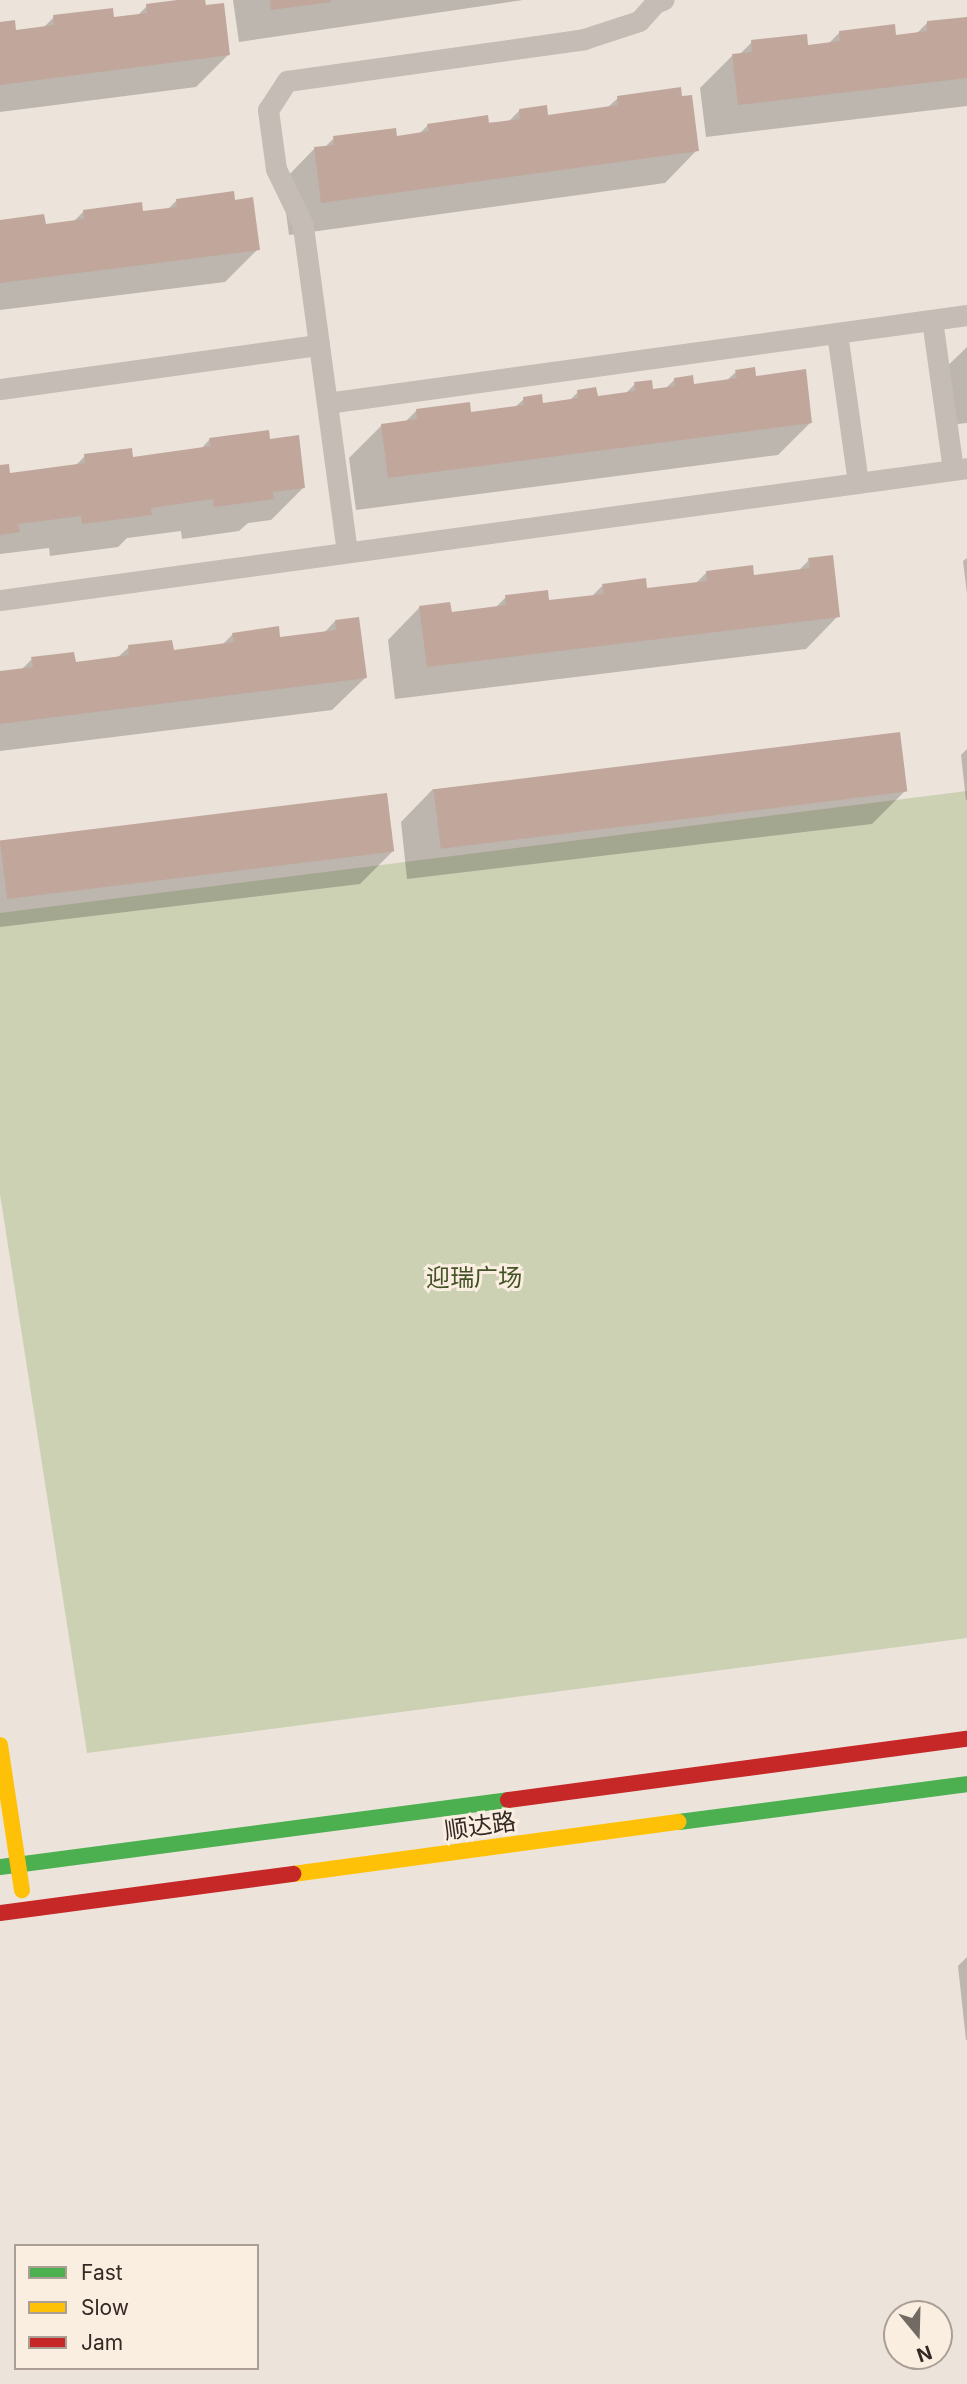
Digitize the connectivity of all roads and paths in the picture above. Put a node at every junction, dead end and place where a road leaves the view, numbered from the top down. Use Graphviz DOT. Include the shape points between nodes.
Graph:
graph roads {
  1 [pos="663,0"];
  2 [pos="967,315"];
  3 [pos="932,320"];
  4 [pos="837,333"];
  5 [pos="319,345"];
  6 [pos="0,389"];
  7 [pos="327,403"];
  8 [pos="960,469"];
  9 [pos="858,483"];
  10 [pos="347,552"];
  11 [pos="0,600"];
  12 [pos="967,1738"];
  13 [pos="0,1745"];
  14 [pos="967,1784"];
  15 [pos="18,1864"];
  16 [pos="0,1867"];
  17 [pos="25,1910"];
  18 [pos="0,1913"];
  1 -- 5 [label="lane" via="639,21 584,39 287,81 268,110 276,169 303,225"];
  2 -- 3 [label="lane"];
  3 -- 4 [label="lane"];
  3 -- 8 [label="lane"];
  4 -- 7 [label="lane"];
  4 -- 9 [label="lane"];
  5 -- 6 [label="lane"];
  5 -- 7 [label="lane"];
  7 -- 10 [label="lane"];
  8 -- 9 [label="lane"];
  9 -- 10 [label="lane"];
  10 -- 11 [label="lane"];
  12 -- 15 [label="main road, 顺达路"];
  13 -- 15 [label="main road"];
  14 -- 17 [label="main road, 顺达路"];
  15 -- 16 [label="main road, 顺达路"];
  15 -- 17 [label="main road"];
  17 -- 18 [label="main road, 顺达路"];
}
